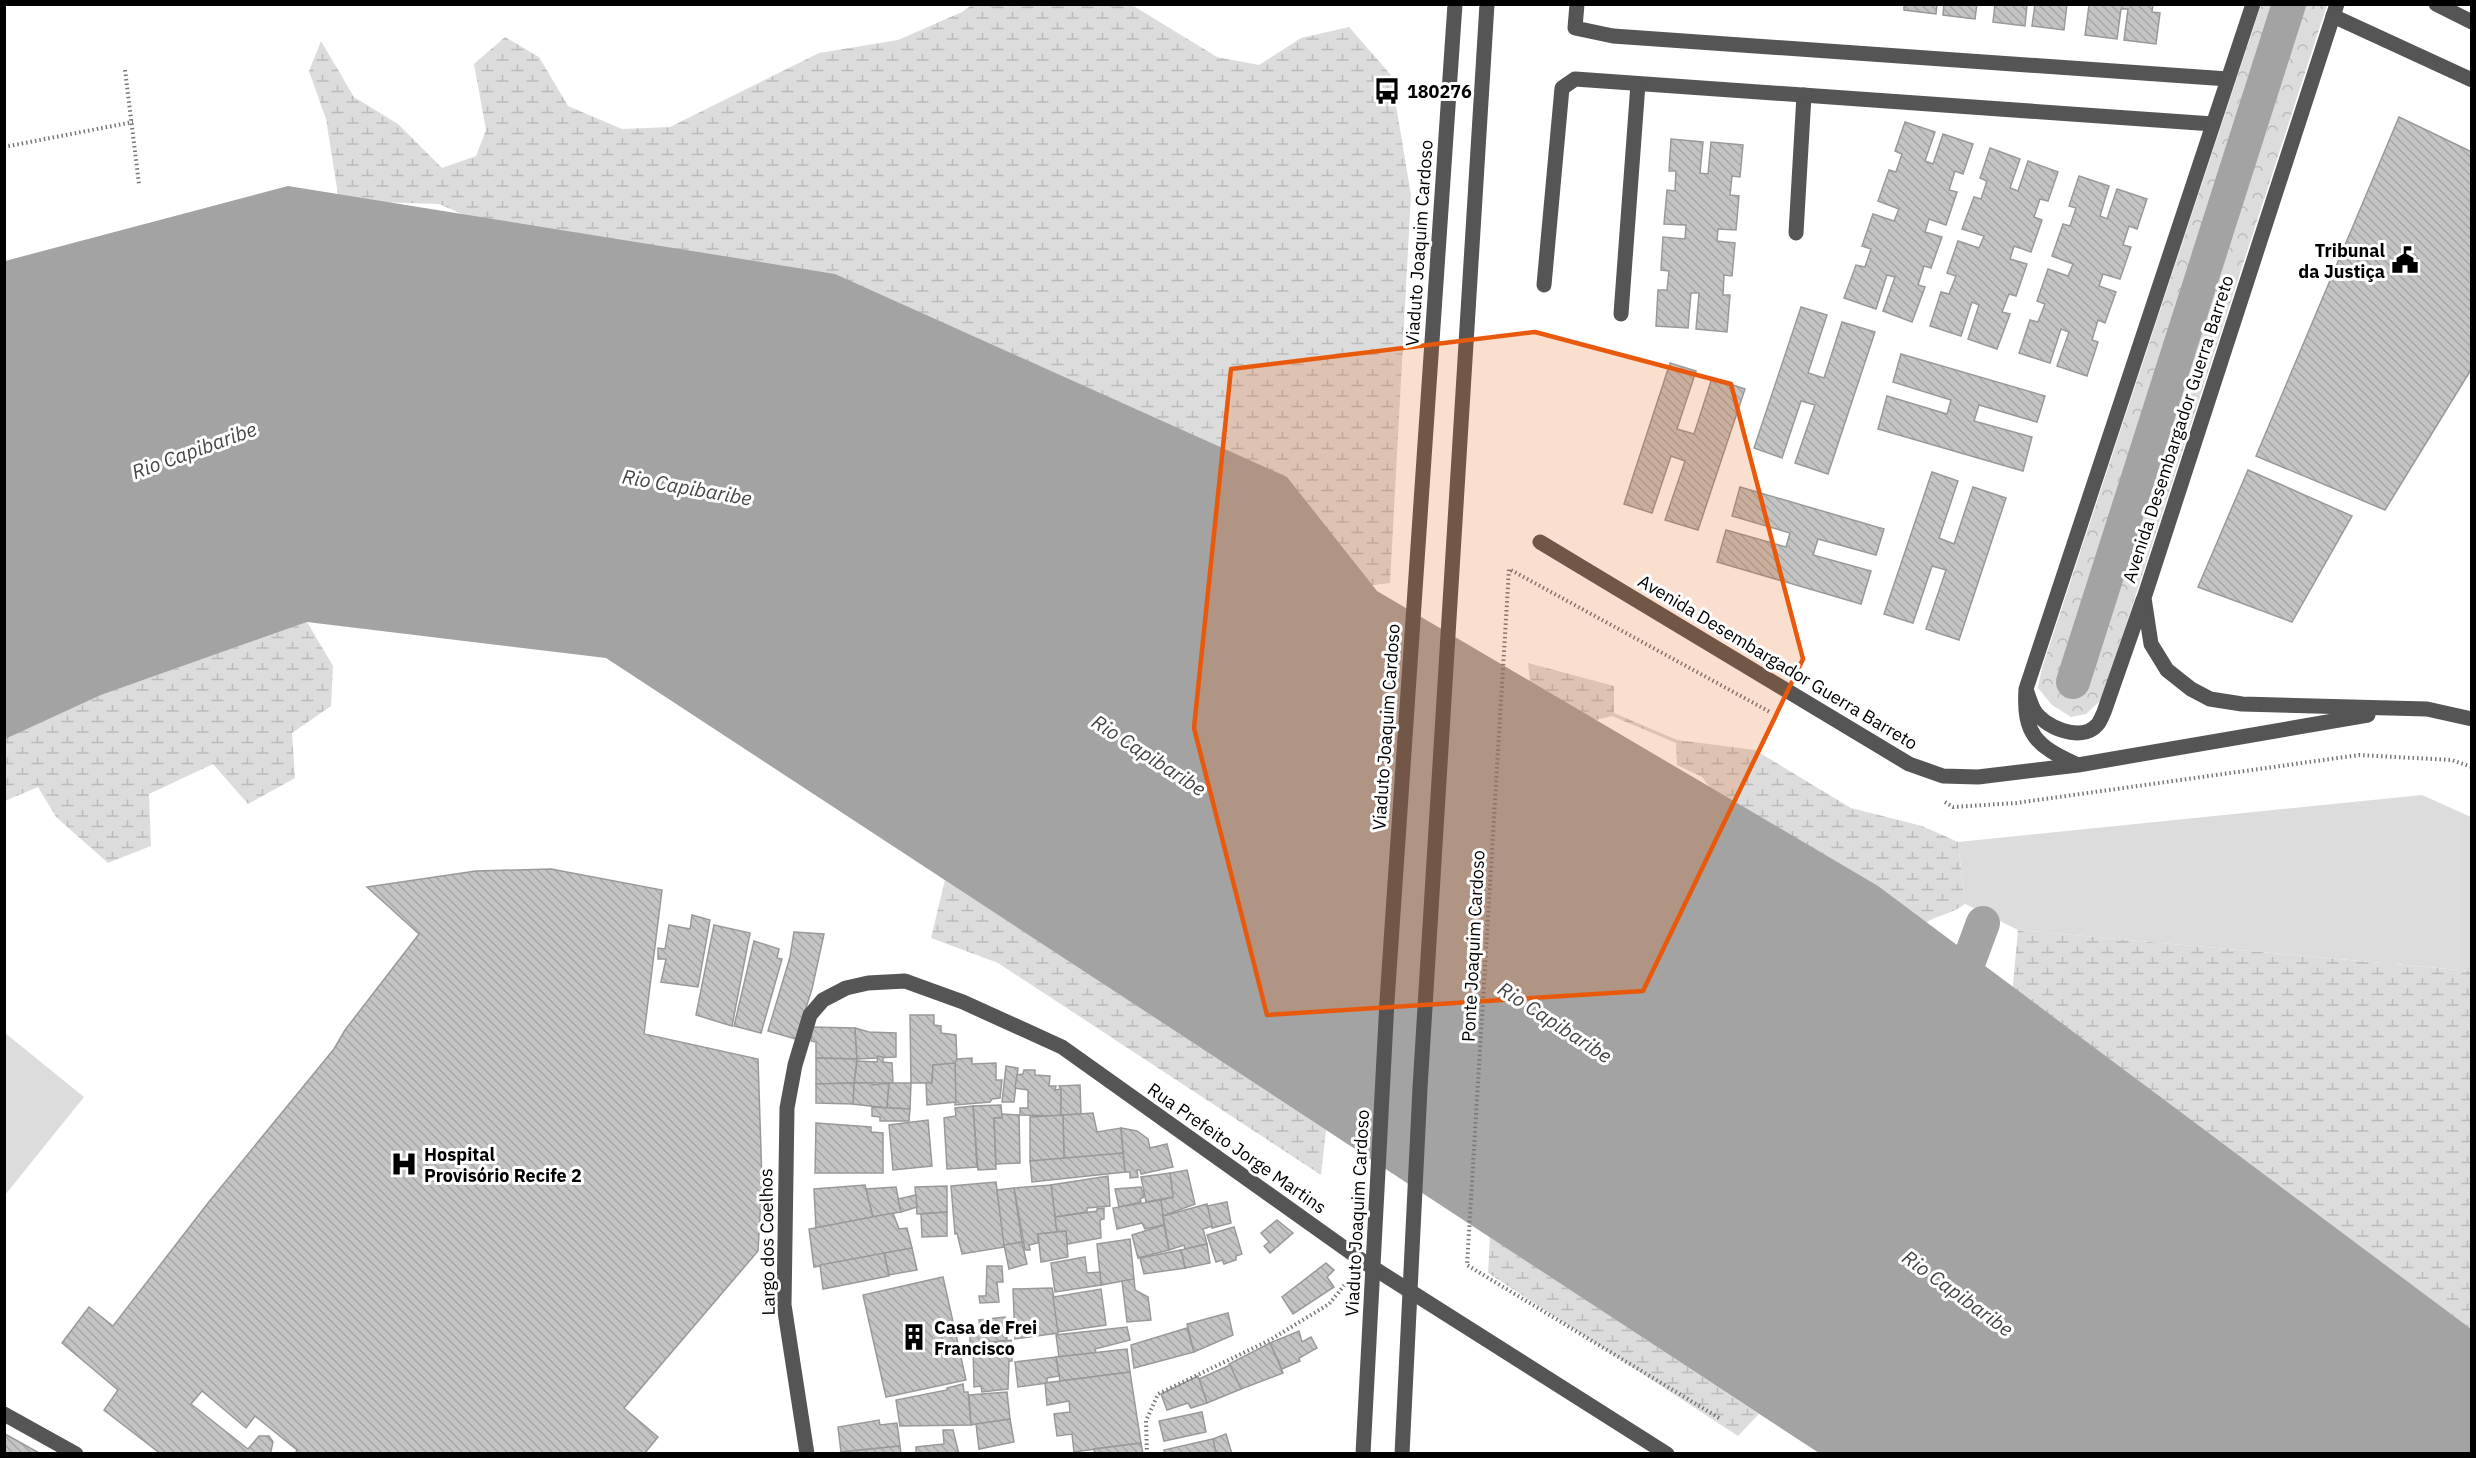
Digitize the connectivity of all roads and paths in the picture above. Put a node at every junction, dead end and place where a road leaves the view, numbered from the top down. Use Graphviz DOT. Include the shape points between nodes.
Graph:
graph roads {
  1 [pos="1455,4"];
  2 [pos="1487,4"];
  3 [pos="1576,4"];
  4 [pos="2253,4"];
  5 [pos="2436,4"];
  6 [pos="2335,10"];
  7 [pos="2472,22"];
  8 [pos="124,70"];
  9 [pos="2228,79"];
  10 [pos="2472,80"];
  11 [pos="1638,84"];
  12 [pos="1804,95"];
  13 [pos="133,122"];
  14 [pos="2213,124"];
  15 [pos="4,147"];
  16 [pos="139,184"];
  17 [pos="1796,233"];
  18 [pos="1544,285"];
  19 [pos="1621,314"];
  20 [pos="1540,542"];
  21 [pos="2144,598"];
  22 [pos="1716,684"];
  23 [pos="2026,689"];
  24 [pos="2397,710"];
  25 [pos="2472,719"];
  26 [pos="2078,765"];
  27 [pos="795,1065"];
  28 [pos="1364,1262"];
  29 [pos="4,1414"];
  30 [pos="1719,1418"];
  31 [pos="54,1448"];
  32 [pos="76,1454"];
  33 [pos="807,1454"];
  34 [pos="1147,1454"];
  35 [pos="1364,1454"];
  36 [pos="1402,1454"];
  37 [pos="1667,1454"];
  1 -- 35 [label="street, Viaduto Joaquim Cardoso, bridge" via="1388,989"];
  2 -- 36 [label="street, bridge" via="1421,1064"];
  3 -- 9 [label="street" via="1575,28 1613,36"];
  4 -- 9 [label="street"];
  5 -- 7 [label="street"];
  6 -- 10 [label="street"];
  6 -- 21 [label="street, Avenida Desembargador Guerra Barreto"];
  8 -- 13 [label="path"];
  9 -- 14 [label="street"];
  11 -- 12 [label="street"];
  11 -- 18 [label="street" via="1575,79 1562,88"];
  11 -- 19 [label="street"];
  12 -- 14 [label="street"];
  12 -- 17 [label="street"];
  13 -- 15 [label="path"];
  13 -- 16 [label="path"];
  14 -- 23 [label="street"];
  20 -- 26 [label="street, Avenida Desembargador Guerra Barreto" via="1909,764 1942,776 1966,777"];
  21 -- 23 [label="street" via="2096,726 2085,732 2064,731 2047,723 2035,711"];
  21 -- 24 [label="street, Avenida Desembargador Guerra Barreto" via="2151,644 2167,670 2210,699 2242,704"];
  22 -- 30 [label="path, Ponte Joaquim Cardoso" via="1509,569 1467,1265"];
  23 -- 26 [label="street" via="2024,713 2033,736 2038,743"];
  24 -- 25 [label="street, Avenida Desembargador Guerra Barreto" via="2427,709"];
  24 -- 26 [label="street, Avenida Desembargador Guerra Barreto"];
  27 -- 28 [label="street, Rua Prefeito Jorge Martins" via="810,1015 823,1000 846,988 905,981 963,1002 1062,1047"];
  27 -- 33 [label="street, Largo dos Coelhos" via="787,1108 784,1305"];
  28 -- 34 [label="path" via="1329,1304 1270,1340 1158,1394 1146,1421"];
  28 -- 37 [label="street, Rua Prefeito Jorge Martins"];
  29 -- 31 [label="street"];
  31 -- 32 [label="street"];
}
